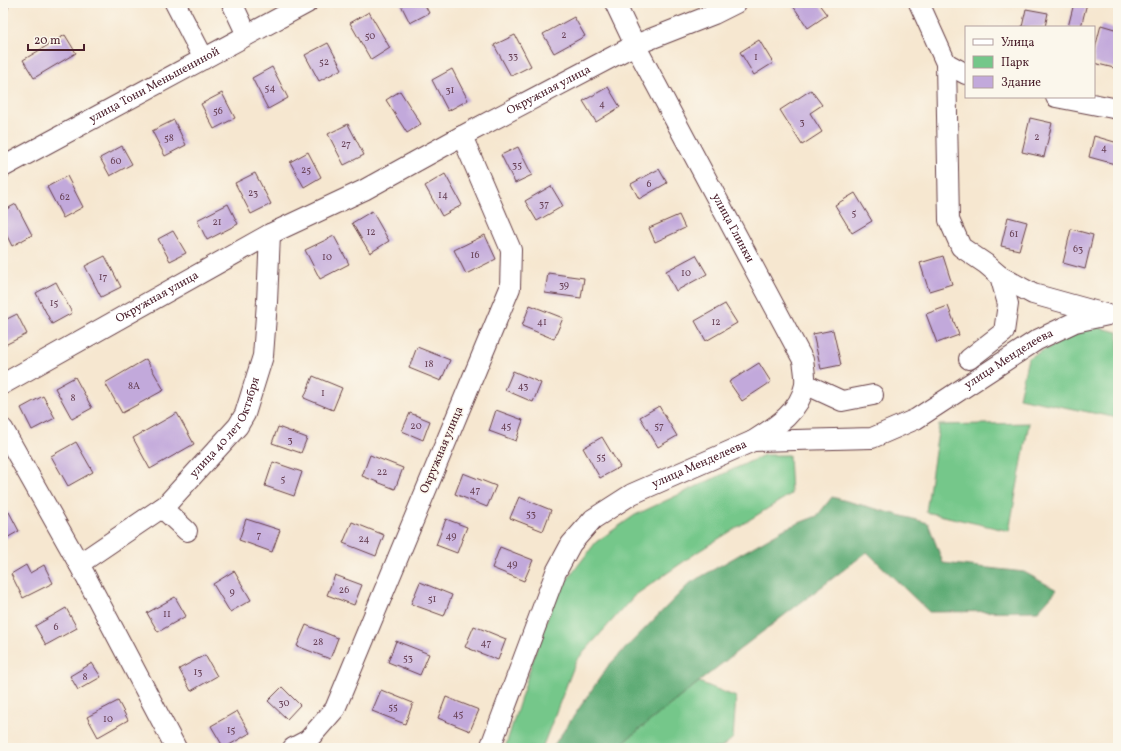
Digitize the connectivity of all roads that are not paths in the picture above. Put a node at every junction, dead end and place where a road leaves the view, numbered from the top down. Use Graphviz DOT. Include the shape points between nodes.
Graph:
graph roads {
  1 [pos="174,3"];
  2 [pos="232,3"];
  3 [pos="306,3"];
  4 [pos="615,3"];
  5 [pos="736,3"];
  6 [pos="919,3"];
  7 [pos="247,35"];
  8 [pos="636,45"];
  9 [pos="204,59"];
  10 [pos="946,63"];
  11 [pos="965,73"];
  12 [pos="1061,98"];
  13 [pos="1118,110"];
  14 [pos="462,136"];
  15 [pos="3,168"];
  16 [pos="270,234"];
  17 [pos="993,270"];
  18 [pos="1113,316"];
  19 [pos="969,359"];
  20 [pos="3,384"];
  21 [pos="805,384"];
  22 [pos="873,395"];
  23 [pos="3,429"];
  24 [pos="753,441"];
  25 [pos="162,508"];
  26 [pos="187,531"];
  27 [pos="79,564"];
  28 [pos="176,748"];
  29 [pos="294,748"];
  30 [pos="490,748"];
  1 -- 9 [label="street"];
  2 -- 7 [label="street"];
  3 -- 7 [label="street, улица Тони Меньшениной"];
  4 -- 8 [label="street, улица Глинки"];
  5 -- 8 [label="street, Окружная улица"];
  6 -- 10 [label="street"];
  7 -- 9 [label="street, улица Тони Меньшениной"];
  8 -- 14 [label="street, Окружная улица"];
  8 -- 21 [label="street, улица Глинки" via="803,360"];
  9 -- 15 [label="street, улица Тони Меньшениной"];
  10 -- 11 [label="street"];
  10 -- 17 [label="street, улица Менделеева" via="949,220 961,247"];
  12 -- 13 [label="street"];
  14 -- 16 [label="street, Окружная улица" via="364,190"];
  14 -- 29 [label="street, Окружная улица" via="511,250 510,288 335,708 308,740"];
  16 -- 20 [label="street, Окружная улица"];
  16 -- 25 [label="street, улица 40 лет Октября" via="263,356 245,414 238,426"];
  17 -- 18 [label="street, улица Менделеева" via="1033,294"];
  17 -- 19 [label="street" via="1008,304 1004,332"];
  18 -- 24 [label="street, улица Менделеева" via="1075,322 1037,340 916,419 872,438"];
  21 -- 22 [label="street" via="842,400"];
  21 -- 24 [label="street, улица Глинки" via="797,407 781,422"];
  23 -- 27 [label="street"];
  24 -- 30 [label="street, улица Менделеева" via="632,494 593,519 571,544 556,572"];
  25 -- 26 [label="street"];
  25 -- 27 [label="street, улица 40 лет Октября"];
  27 -- 28 [label="street"];
}
